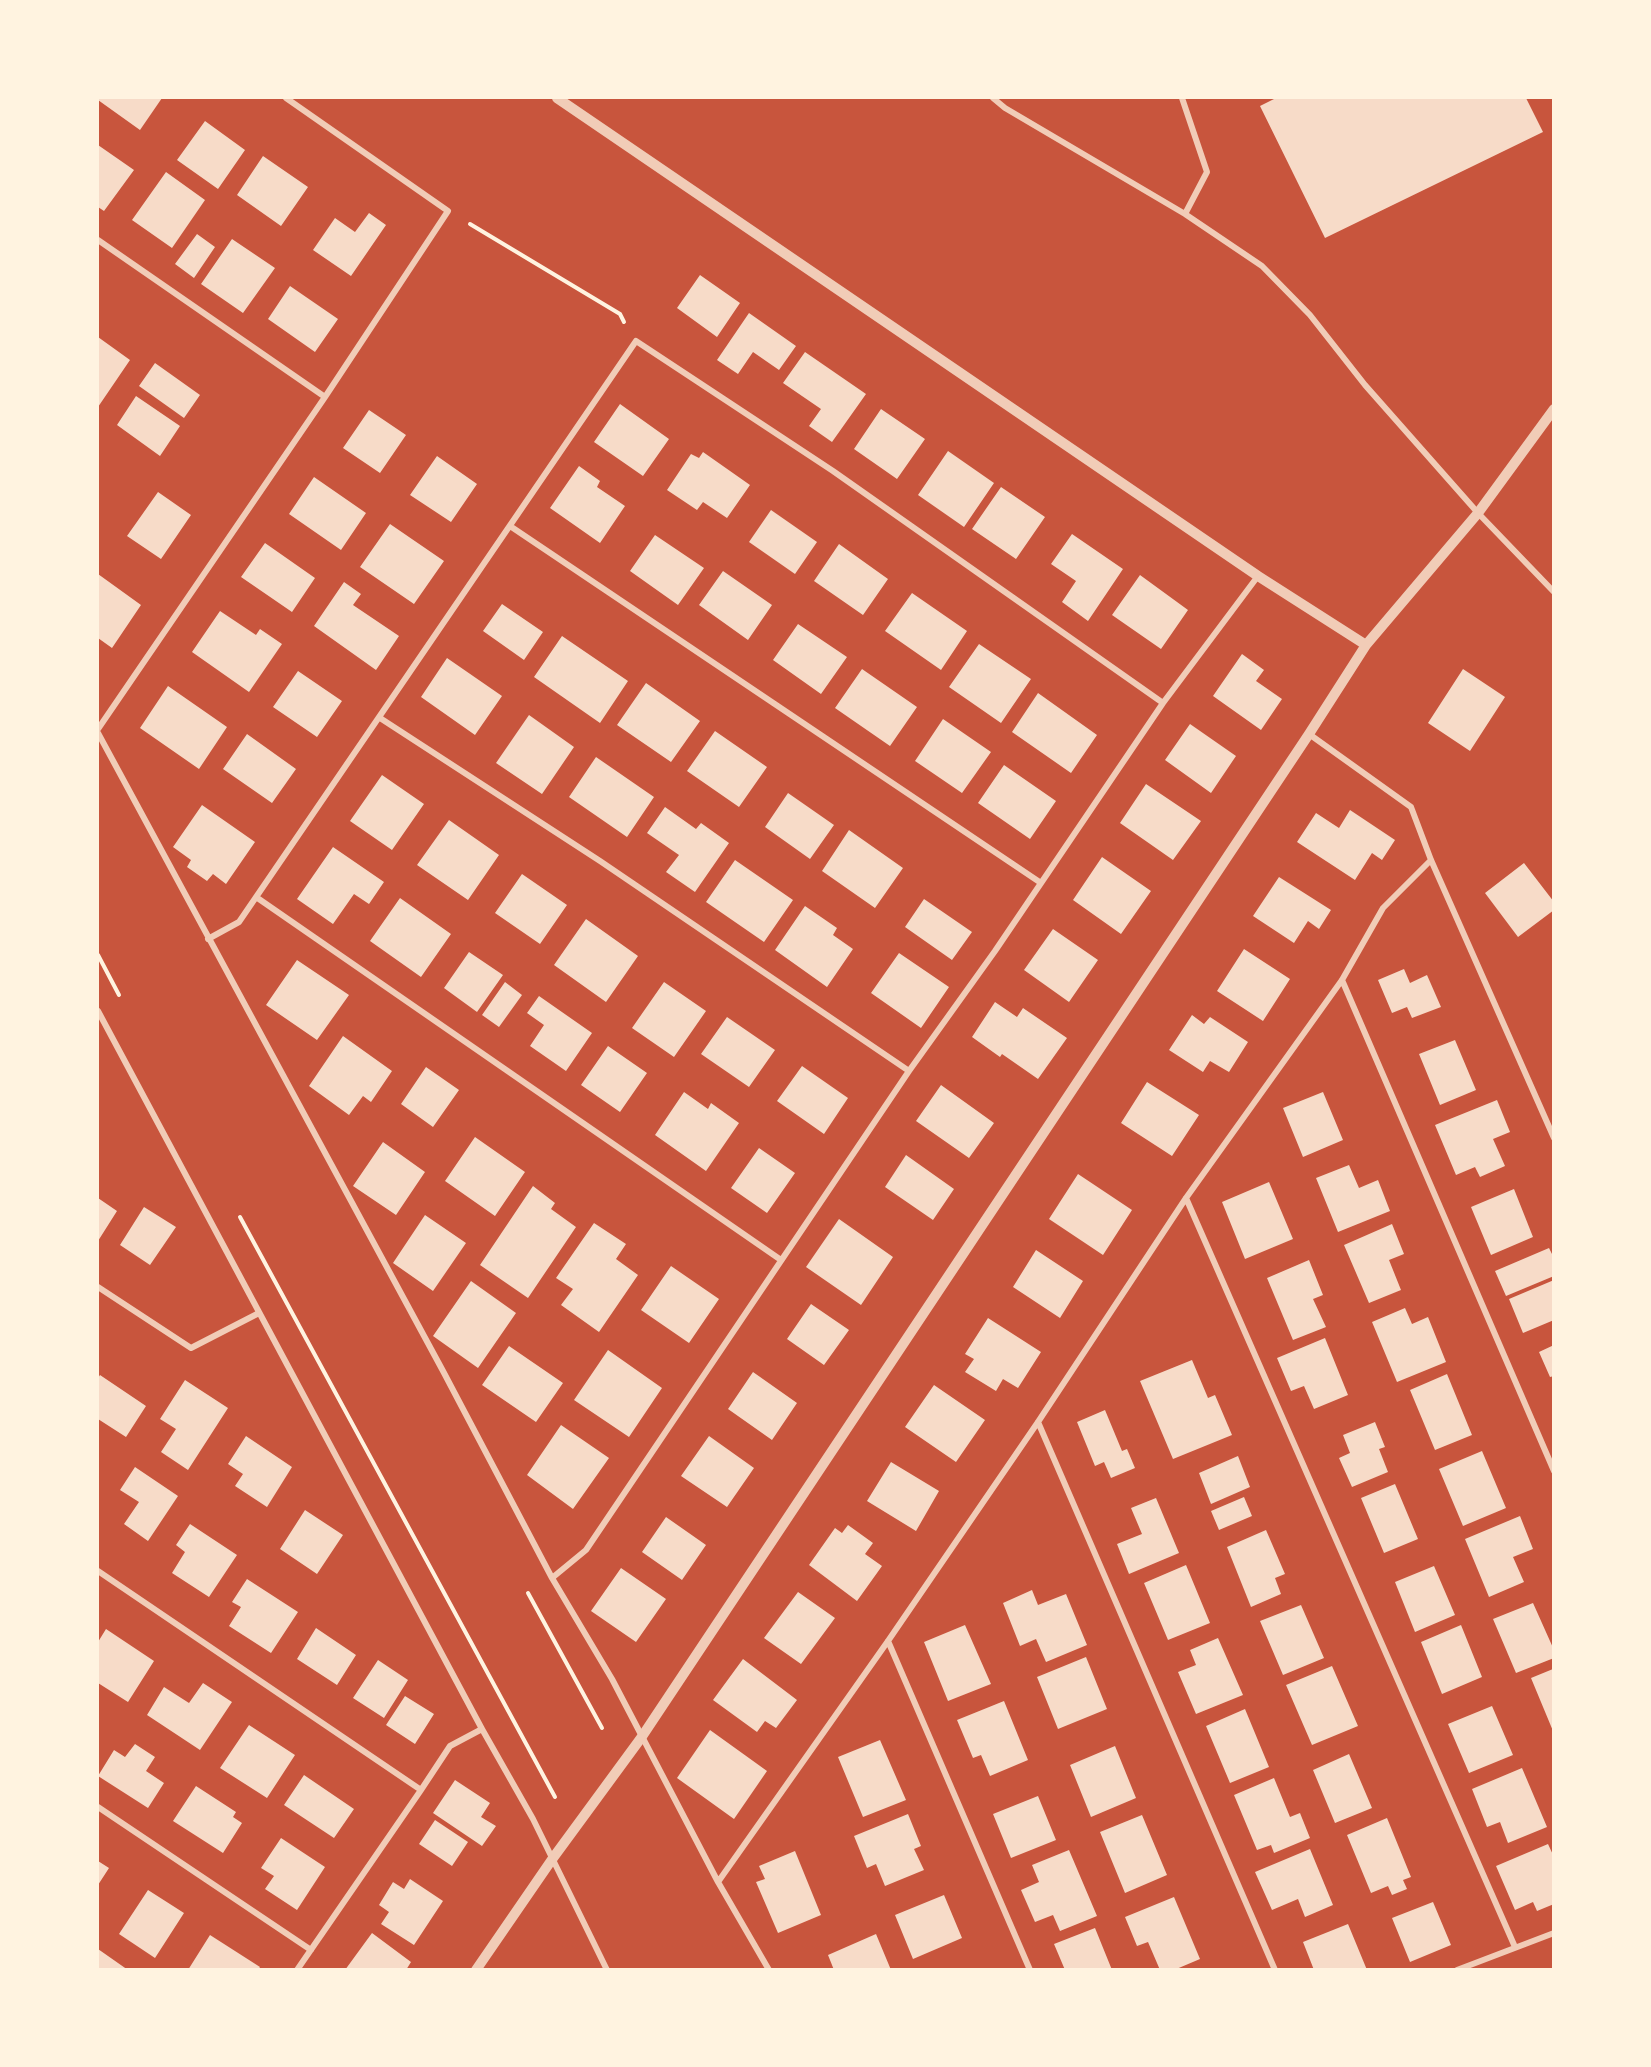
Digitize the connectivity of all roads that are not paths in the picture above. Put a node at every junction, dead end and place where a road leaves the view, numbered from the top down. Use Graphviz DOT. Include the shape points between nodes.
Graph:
graph roads {
  1 [pos="286,98"];
  2 [pos="557,98"];
  3 [pos="993,98"];
  4 [pos="1182,98"];
  5 [pos="1185,214"];
  6 [pos="98,240"];
  7 [pos="325,397"];
  8 [pos="1554,409"];
  9 [pos="1478,513"];
  10 [pos="510,526"];
  11 [pos="1258,576"];
  12 [pos="1554,592"];
  13 [pos="1366,645"];
  14 [pos="1163,703"];
  15 [pos="380,718"];
  16 [pos="98,731"];
  17 [pos="1309,734"];
  18 [pos="1431,860"];
  19 [pos="1041,884"];
  20 [pos="256,897"];
  21 [pos="208,939"];
  22 [pos="1342,980"];
  23 [pos="98,1011"];
  24 [pos="909,1071"];
  25 [pos="1554,1138"];
  26 [pos="1186,1198"];
  27 [pos="781,1260"];
  28 [pos="98,1287"];
  29 [pos="259,1313"];
  30 [pos="1038,1422"];
  31 [pos="1554,1471"];
  32 [pos="98,1571"];
  33 [pos="552,1578"];
  34 [pos="888,1641"];
  35 [pos="482,1729"];
  36 [pos="641,1737"];
  37 [pos="421,1790"];
  38 [pos="98,1806"];
  39 [pos="553,1858"];
  40 [pos="718,1882"];
  41 [pos="1554,1933"];
  42 [pos="1515,1947"];
  43 [pos="310,1950"];
  44 [pos="297,1970"];
  45 [pos="476,1970"];
  46 [pos="607,1970"];
  47 [pos="769,1970"];
  48 [pos="1030,1970"];
  49 [pos="1275,1970"];
  50 [pos="1457,1970"];
  1 -- 7 [label="street" via="448,211"];
  2 -- 11 [label="street"];
  3 -- 5 [label="street"];
  4 -- 5 [label="street" via="1207,172"];
  5 -- 9 [label="street" via="1262,266 1310,315 1365,385"];
  6 -- 7 [label="street"];
  7 -- 16 [label="street"];
  8 -- 9 [label="street"];
  9 -- 12 [label="street"];
  9 -- 13 [label="street"];
  10 -- 14 [label="street" via="636,342 833,471"];
  10 -- 15 [label="street"];
  10 -- 19 [label="street"];
  11 -- 13 [label="street"];
  11 -- 14 [label="street"];
  13 -- 17 [label="street"];
  14 -- 19 [label="street"];
  15 -- 20 [label="street"];
  15 -- 24 [label="street" via="600,861"];
  16 -- 21 [label="street"];
  17 -- 18 [label="street" via="1411,807"];
  17 -- 36 [label="street"];
  18 -- 22 [label="street" via="1383,908"];
  18 -- 25 [label="street"];
  19 -- 24 [label="street"];
  20 -- 21 [label="street" via="239,922"];
  20 -- 27 [label="street"];
  21 -- 33 [label="street"];
  22 -- 26 [label="street"];
  22 -- 31 [label="street"];
  23 -- 29 [label="street"];
  24 -- 27 [label="street"];
  26 -- 30 [label="street"];
  26 -- 42 [label="street"];
  27 -- 33 [label="street" via="586,1550"];
  28 -- 29 [label="street" via="191,1348"];
  29 -- 35 [label="street"];
  30 -- 34 [label="street"];
  30 -- 49 [label="street"];
  32 -- 37 [label="street"];
  33 -- 36 [label="street" via="612,1679"];
  34 -- 40 [label="street"];
  34 -- 48 [label="street"];
  35 -- 37 [label="street" via="450,1746"];
  35 -- 39 [label="street"];
  36 -- 39 [label="street"];
  36 -- 40 [label="street"];
  37 -- 43 [label="street"];
  38 -- 43 [label="street"];
  39 -- 45 [label="street"];
  39 -- 46 [label="street"];
  40 -- 47 [label="street"];
  41 -- 42 [label="street"];
  42 -- 50 [label="street"];
  43 -- 44 [label="street"];
}
